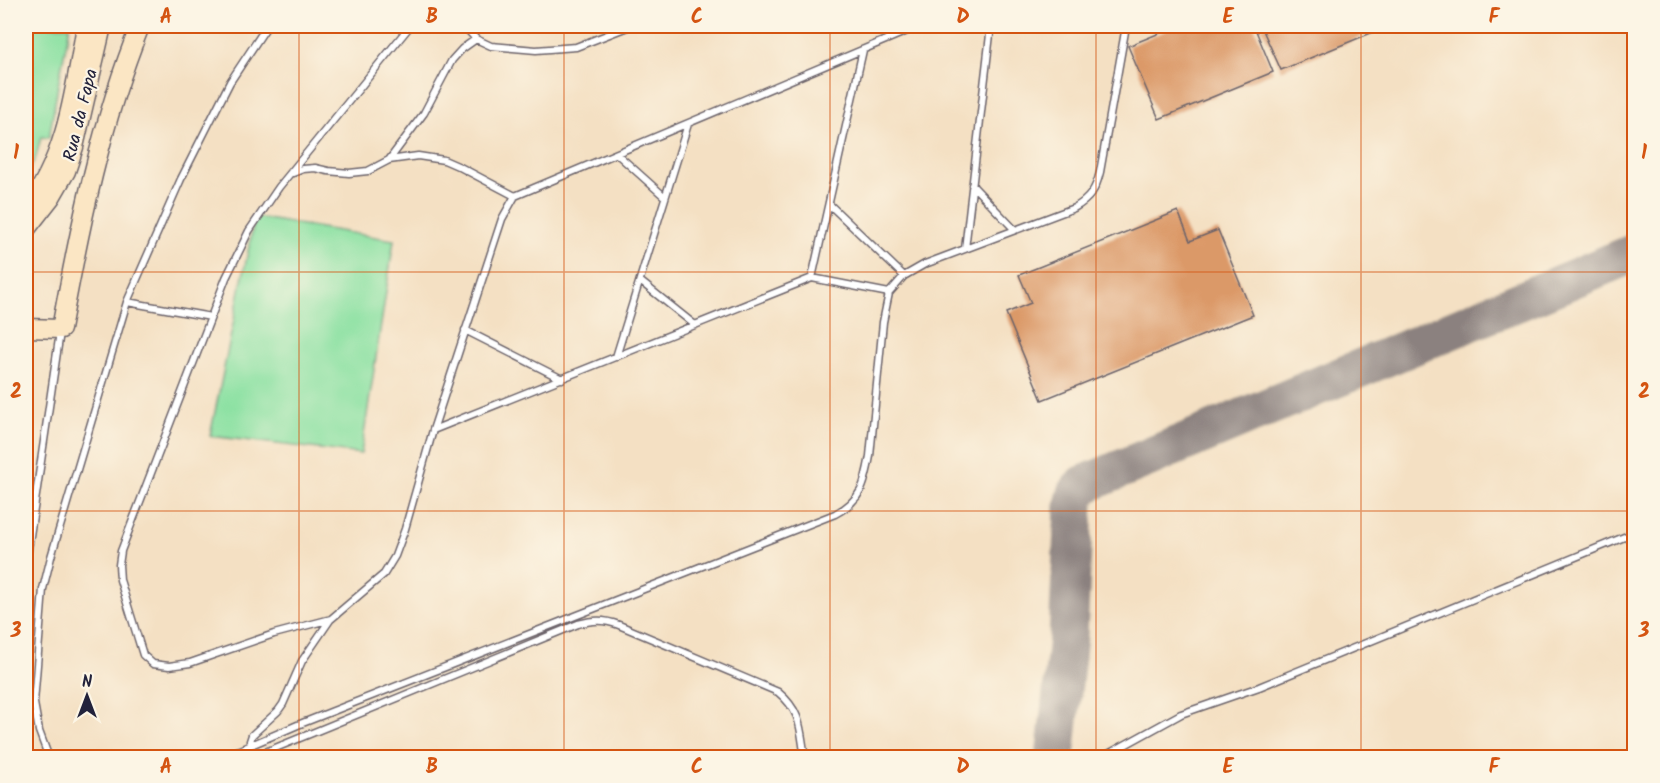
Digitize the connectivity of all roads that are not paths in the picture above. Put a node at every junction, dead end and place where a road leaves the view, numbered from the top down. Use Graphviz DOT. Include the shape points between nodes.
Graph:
graph roads {
  1 [pos="86,26"];
  2 [pos="102,26"];
  3 [pos="140,26"];
  4 [pos="267,26"];
  5 [pos="410,26"];
  6 [pos="464,26"];
  7 [pos="630,26"];
  8 [pos="918,26"];
  9 [pos="991,26"];
  10 [pos="1126,26"];
  11 [pos="476,39"];
  12 [pos="863,50"];
  13 [pos="688,124"];
  14 [pos="617,153"];
  15 [pos="389,160"];
  16 [pos="291,173"];
  17 [pos="972,185"];
  18 [pos="515,196"];
  19 [pos="666,197"];
  20 [pos="829,204"];
  21 [pos="26,209"];
  22 [pos="26,229"];
  23 [pos="1015,230"];
  24 [pos="965,249"];
  25 [pos="904,276"];
  26 [pos="812,278"];
  27 [pos="640,281"];
  28 [pos="889,293"];
  29 [pos="128,302"];
  30 [pos="211,317"];
  31 [pos="695,325"];
  32 [pos="26,328"];
  33 [pos="60,328"];
  34 [pos="465,330"];
  35 [pos="616,357"];
  36 [pos="562,379"];
  37 [pos="433,430"];
  38 [pos="1635,533"];
  39 [pos="26,563"];
  40 [pos="331,619"];
  41 [pos="254,743"];
  42 [pos="49,758"];
  43 [pos="221,758"];
  44 [pos="251,758"];
  45 [pos="805,758"];
  46 [pos="1101,758"];
  1 -- 21 [label="main road, Rua da Fapa" via="65,127 52,166"];
  2 -- 22 [label="main road, Rua da Fapa" via="66,171"];
  3 -- 33 [label="main road" via="102,142"];
  4 -- 29 [label="lane" via="230,82 181,179"];
  5 -- 16 [label="lane"];
  6 -- 11 [label="lane"];
  7 -- 11 [label="lane" via="576,47 536,50 491,46"];
  8 -- 12 [label="lane"];
  9 -- 17 [label="lane"];
  10 -- 23 [label="lane" via="1093,193 1074,208"];
  11 -- 15 [label="lane" via="452,60 424,113"];
  12 -- 13 [label="lane"];
  12 -- 20 [label="lane"];
  13 -- 14 [label="lane"];
  13 -- 19 [label="lane"];
  14 -- 18 [label="lane"];
  14 -- 19 [label="lane"];
  15 -- 16 [label="lane" via="368,171 349,173 315,168"];
  15 -- 18 [label="lane" via="418,156 444,160"];
  16 -- 30 [label="lane" via="249,231"];
  17 -- 23 [label="lane"];
  17 -- 24 [label="lane"];
  18 -- 34 [label="lane" via="502,219"];
  19 -- 27 [label="lane"];
  20 -- 25 [label="lane"];
  20 -- 26 [label="lane"];
  23 -- 24 [label="lane"];
  24 -- 25 [label="lane"];
  25 -- 28 [label="lane"];
  26 -- 28 [label="lane"];
  26 -- 31 [label="lane"];
  27 -- 31 [label="lane"];
  27 -- 35 [label="lane"];
  28 -- 41 [label="lane" via="870,456 866,477 849,507"];
  29 -- 30 [label="lane"];
  29 -- 42 [label="lane" via="43,589 34,704"];
  30 -- 40 [label="lane" via="121,551 120,580 143,655 153,664 190,663"];
  31 -- 35 [label="lane"];
  32 -- 33 [label="main road"];
  33 -- 39 [label="lane"];
  34 -- 36 [label="lane"];
  34 -- 37 [label="lane"];
  35 -- 36 [label="lane"];
  36 -- 37 [label="lane"];
  37 -- 40 [label="lane" via="395,556 384,574"];
  38 -- 46 [label="lane" via="1259,687 1181,714"];
  40 -- 41 [label="lane" via="302,661 283,704 252,735 250,741"];
  41 -- 43 [label="lane"];
  44 -- 45 [label="lane" via="594,620 608,621 778,692 795,708"];
}
